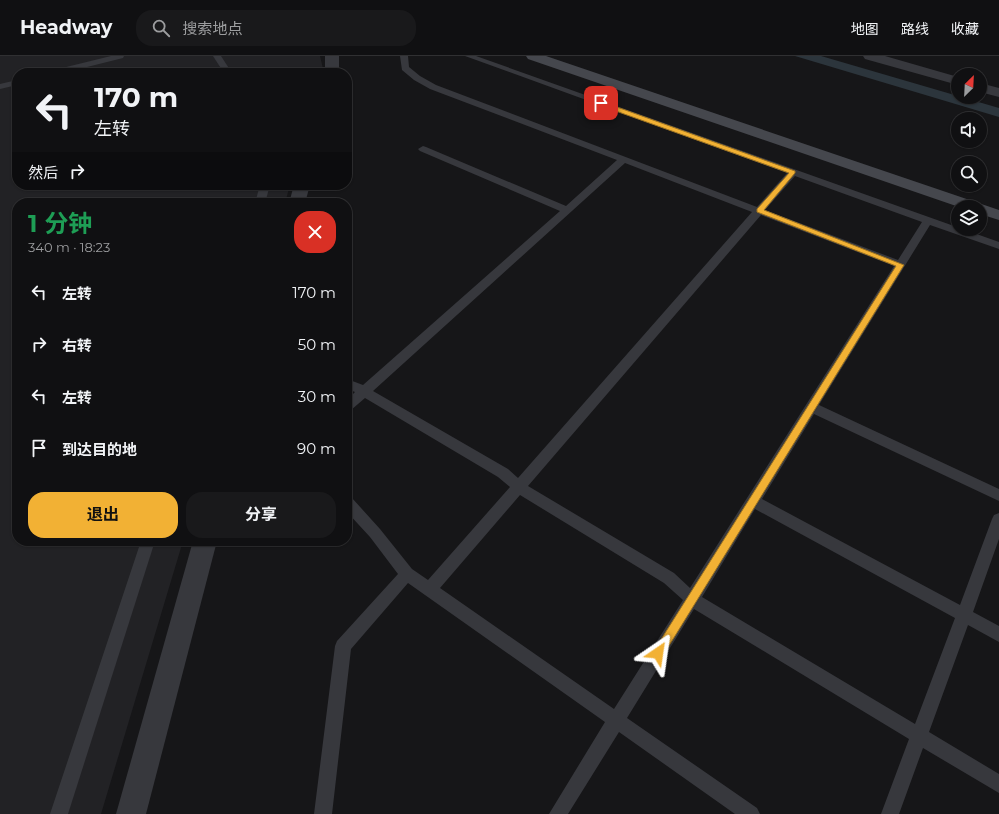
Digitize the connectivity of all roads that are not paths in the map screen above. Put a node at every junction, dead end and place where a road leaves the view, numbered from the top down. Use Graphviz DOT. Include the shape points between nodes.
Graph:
graph roads {
  1 [pos="118,56"];
  2 [pos="217,56"];
  3 [pos="332,56"];
  4 [pos="404,56"];
  5 [pos="469,56"];
  6 [pos="533,56"];
  7 [pos="870,56"];
  8 [pos="72,68"];
  9 [pos="225,68"];
  10 [pos="332,68"];
  11 [pos="951,79"];
  12 [pos="12,83"];
  13 [pos="0,87"];
  14 [pos="987,89"];
  15 [pos="999,93"];
  16 [pos="423,149"];
  17 [pos="624,159"];
  18 [pos="793,172"];
  19 [pos="955,200"];
  20 [pos="567,210"];
  21 [pos="759,211"];
  22 [pos="987,211"];
  23 [pos="999,215"];
  24 [pos="928,220"];
  25 [pos="999,246"];
  26 [pos="900,265"];
  27 [pos="352,386"];
  28 [pos="364,392"];
  29 [pos="352,403"];
  30 [pos="812,407"];
  31 [pos="518,487"];
  32 [pos="999,495"];
  33 [pos="753,501"];
  34 [pos="352,508"];
  35 [pos="999,519"];
  36 [pos="146,546"];
  37 [pos="204,546"];
  38 [pos="407,574"];
  39 [pos="429,590"];
  40 [pos="692,599"];
  41 [pos="964,615"];
  42 [pos="999,634"];
  43 [pos="616,720"];
  44 [pos="919,736"];
  45 [pos="999,784"];
  46 [pos="59,814"];
  47 [pos="131,814"];
  48 [pos="323,814"];
  49 [pos="558,814"];
  50 [pos="752,814"];
  51 [pos="890,814"];
  1 -- 8 [label="lane"];
  2 -- 9 [label="lane"];
  3 -- 10 [label="street"];
  4 -- 17 [label="lane" via="405,68 433,87"];
  5 -- 18 [label="lane"];
  6 -- 19 [label="main road"];
  7 -- 11 [label="street"];
  12 -- 13 [label="lane"];
  14 -- 15 [label="street"];
  16 -- 20 [label="lane"];
  17 -- 20 [label="lane"];
  17 -- 21 [label="lane"];
  18 -- 21 [label="lane"];
  18 -- 24 [label="lane"];
  20 -- 28 [label="lane"];
  21 -- 26 [label="lane"];
  21 -- 31 [label="lane"];
  22 -- 23 [label="main road"];
  24 -- 25 [label="lane"];
  24 -- 26 [label="lane"];
  26 -- 30 [label="lane"];
  27 -- 28 [label="lane"];
  28 -- 29 [label="lane"];
  28 -- 31 [label="lane" via="503,473"];
  30 -- 32 [label="lane"];
  30 -- 33 [label="lane"];
  31 -- 39 [label="lane"];
  31 -- 40 [label="lane" via="669,578"];
  33 -- 40 [label="lane"];
  33 -- 41 [label="lane"];
  34 -- 38 [label="lane"];
  35 -- 41 [label="lane"];
  36 -- 46 [label="lane"];
  37 -- 47 [label="street"];
  38 -- 39 [label="lane"];
  38 -- 48 [label="lane" via="343,646"];
  39 -- 43 [label="lane"];
  40 -- 43 [label="lane"];
  40 -- 44 [label="lane"];
  41 -- 42 [label="lane"];
  41 -- 44 [label="lane"];
  43 -- 49 [label="lane"];
  43 -- 50 [label="lane"];
  44 -- 45 [label="lane"];
  44 -- 51 [label="lane"];
}
